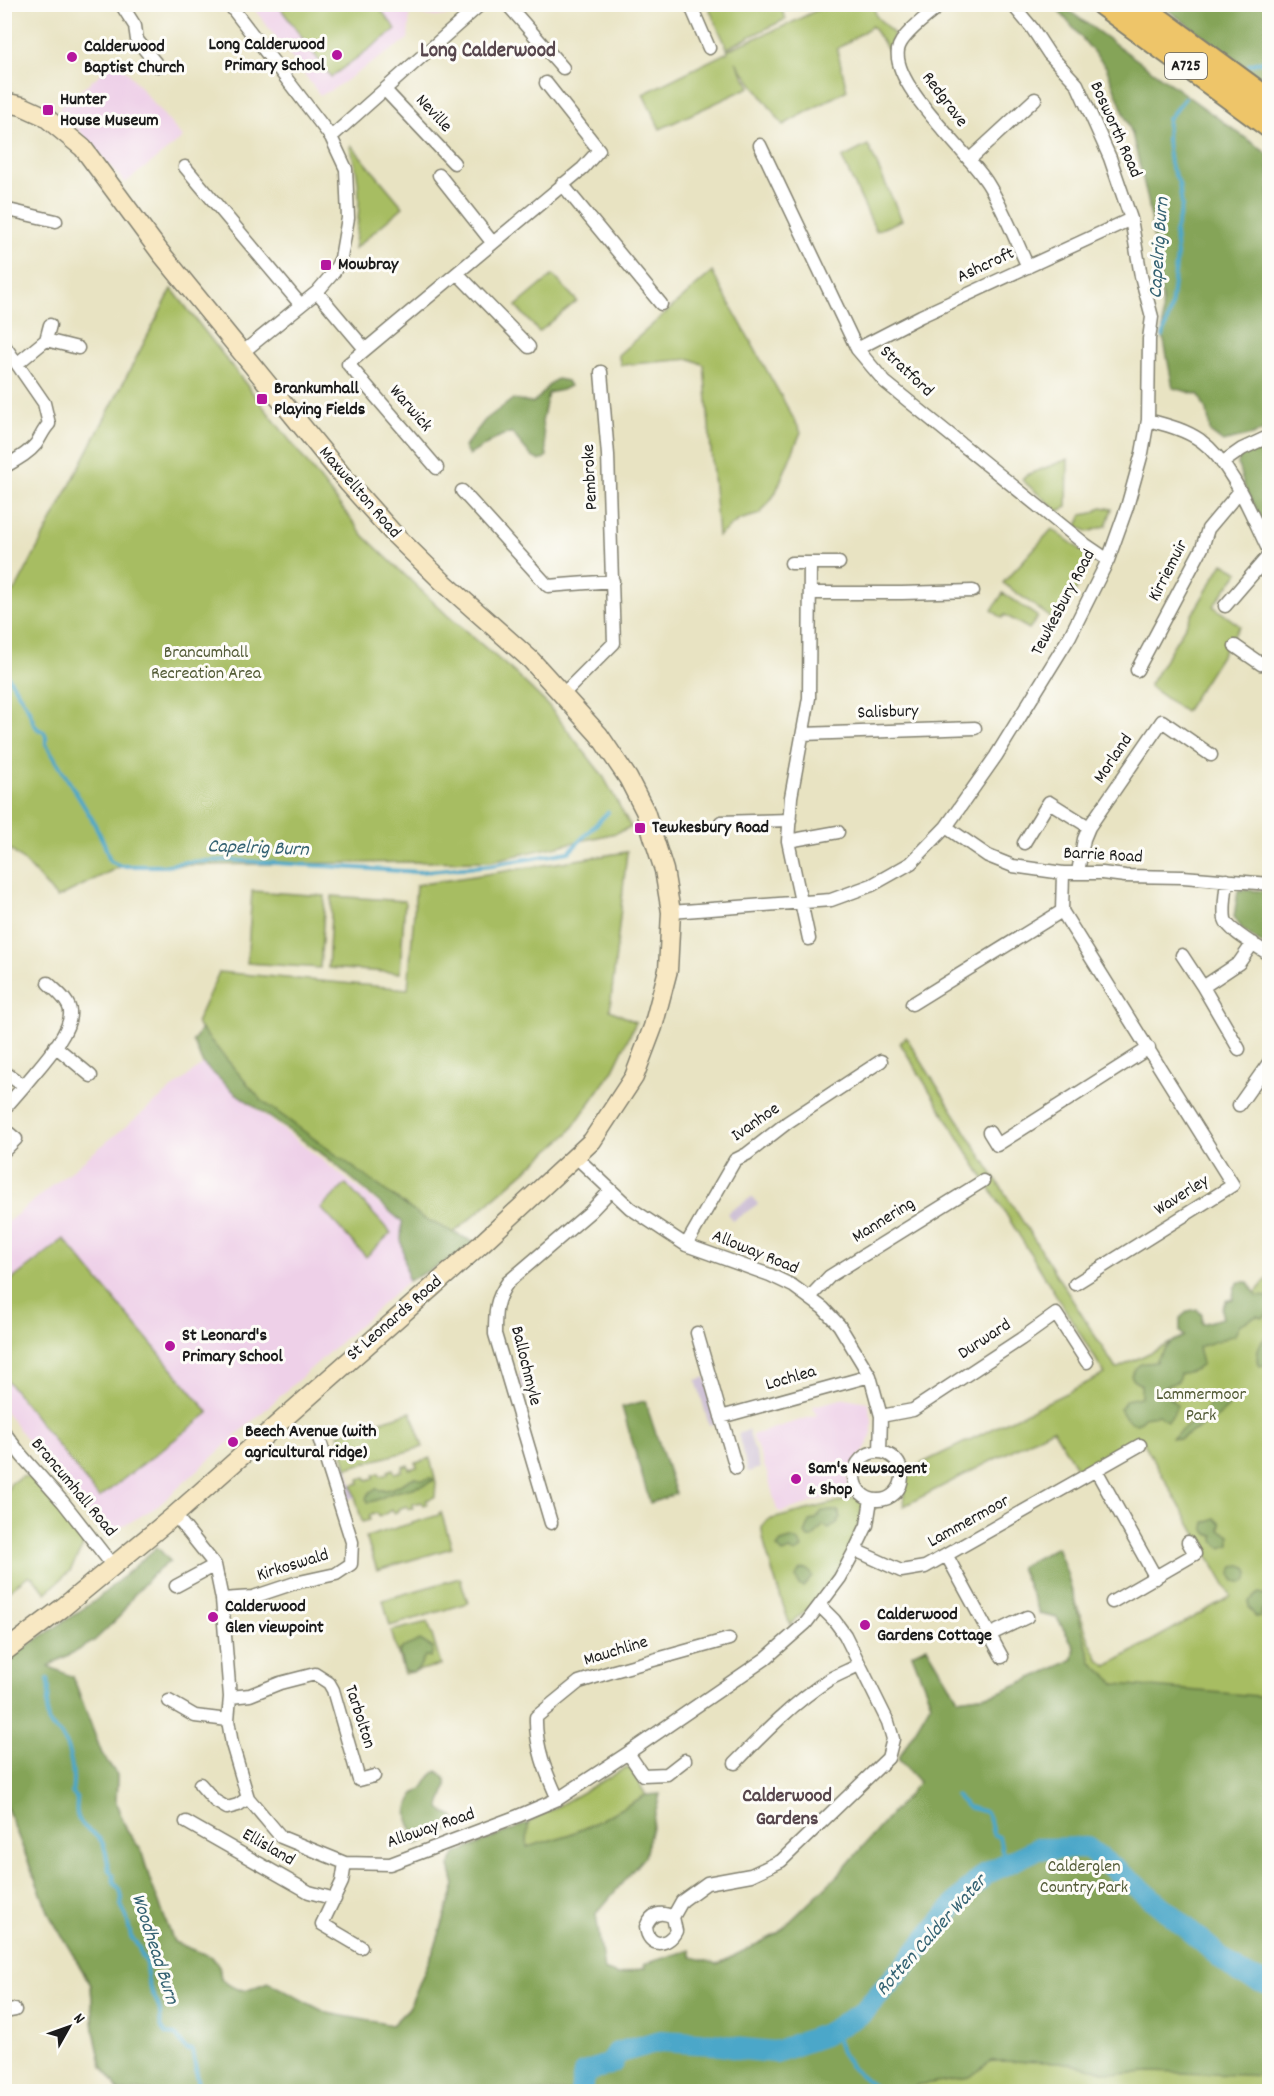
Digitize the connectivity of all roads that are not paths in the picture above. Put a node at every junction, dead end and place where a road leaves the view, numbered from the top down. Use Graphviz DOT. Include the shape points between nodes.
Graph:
graph roads {
  1 [pos="121,4"];
  2 [pos="229,4"];
  3 [pos="481,4"];
  4 [pos="507,4"];
  5 [pos="690,4"];
  6 [pos="942,4"];
  7 [pos="1012,4"];
  8 [pos="1102,4"];
  9 [pos="1138,4"];
  10 [pos="709,48"];
  11 [pos="158,66"];
  12 [pos="563,68"];
  13 [pos="546,83"];
  14 [pos="385,90"];
  15 [pos="1035,99"];
  16 [pos="1269,101"];
  17 [pos="4,102"];
  18 [pos="1269,127"];
  19 [pos="331,136"];
  20 [pos="760,145"];
  21 [pos="969,160"];
  22 [pos="454,163"];
  23 [pos="185,166"];
  24 [pos="439,176"];
  25 [pos="562,184"];
  26 [pos="4,209"];
  27 [pos="1131,219"];
  28 [pos="56,221"];
  29 [pos="492,242"];
  30 [pos="1028,267"];
  31 [pos="457,273"];
  32 [pos="317,292"];
  33 [pos="300,304"];
  34 [pos="661,304"];
  35 [pos="50,325"];
  36 [pos="46,340"];
  37 [pos="4,345"];
  38 [pos="530,347"];
  39 [pos="78,348"];
  40 [pos="365,349"];
  41 [pos="857,349"];
  42 [pos="243,352"];
  43 [pos="18,363"];
  44 [pos="601,372"];
  45 [pos="1148,420"];
  46 [pos="1269,436"];
  47 [pos="1222,463"];
  48 [pos="4,467"];
  49 [pos="437,468"];
  50 [pos="462,491"];
  51 [pos="1239,492"];
  52 [pos="1269,554"];
  53 [pos="1108,560"];
  54 [pos="791,563"];
  55 [pos="839,563"];
  56 [pos="810,564"];
  57 [pos="613,581"];
  58 [pos="973,591"];
  59 [pos="811,593"];
  60 [pos="1224,606"];
  61 [pos="1235,646"];
  62 [pos="1269,657"];
  63 [pos="1137,670"];
  64 [pos="563,694"];
  65 [pos="975,728"];
  66 [pos="803,734"];
  67 [pos="1211,755"];
  68 [pos="790,820"];
  69 [pos="721,822"];
  70 [pos="946,827"];
  71 [pos="1089,827"];
  72 [pos="838,832"];
  73 [pos="789,840"];
  74 [pos="1024,843"];
  75 [pos="1078,872"];
  76 [pos="1063,873"];
  77 [pos="1227,880"];
  78 [pos="1269,884"];
  79 [pos="800,902"];
  80 [pos="1062,911"];
  81 [pos="671,912"];
  82 [pos="809,939"];
  83 [pos="1253,943"];
  84 [pos="1269,955"];
  85 [pos="1182,956"];
  86 [pos="48,983"];
  87 [pos="1203,987"];
  88 [pos="912,1004"];
  89 [pos="55,1046"];
  90 [pos="1149,1048"];
  91 [pos="1239,1049"];
  92 [pos="881,1061"];
  93 [pos="1269,1062"];
  94 [pos="4,1072"];
  95 [pos="91,1076"];
  96 [pos="24,1086"];
  97 [pos="1239,1105"];
  98 [pos="4,1108"];
  99 [pos="4,1129"];
  100 [pos="989,1132"];
  101 [pos="4,1151"];
  102 [pos="576,1157"];
  103 [pos="983,1181"];
  104 [pos="611,1190"];
  105 [pos="686,1245"];
  106 [pos="1075,1284"];
  107 [pos="810,1297"];
  108 [pos="697,1333"];
  109 [pos="1087,1362"];
  110 [pos="870,1376"];
  111 [pos="881,1416"];
  112 [pos="721,1417"];
  113 [pos="4,1432"];
  114 [pos="319,1438"];
  115 [pos="1140,1445"];
  116 [pos="880,1452"];
  117 [pos="736,1468"];
  118 [pos="1096,1470"];
  119 [pos="871,1499"];
  120 [pos="175,1515"];
  121 [pos="551,1523"];
  122 [pos="1188,1542"];
  123 [pos="855,1550"];
  124 [pos="947,1556"];
  125 [pos="216,1565"];
  126 [pos="113,1566"];
  127 [pos="1156,1578"];
  128 [pos="176,1587"];
  129 [pos="222,1599"];
  130 [pos="1112,1602"];
  131 [pos="820,1606"];
  132 [pos="1027,1617"];
  133 [pos="989,1635"];
  134 [pos="729,1639"];
  135 [pos="4,1652"];
  136 [pos="1002,1657"];
  137 [pos="859,1665"];
  138 [pos="230,1696"];
  139 [pos="169,1701"];
  140 [pos="228,1720"];
  141 [pos="628,1753"];
  142 [pos="685,1760"];
  143 [pos="735,1763"];
  144 [pos="374,1776"];
  145 [pos="200,1784"];
  146 [pos="248,1798"];
  147 [pos="558,1799"];
  148 [pos="186,1822"];
  149 [pos="345,1863"];
  150 [pos="335,1899"];
  151 [pos="674,1917"];
  152 [pos="361,1947"];
  1 -- 11 [label="street" via="135,26 137,40"];
  2 -- 19 [label="street"];
  3 -- 14 [label="street"];
  4 -- 12 [label="street"];
  5 -- 10 [label="street"];
  6 -- 21 [label="street, Redgrave" via="905,37 897,56 908,86"];
  7 -- 27 [label="street, Bosworth Road" via="1077,84 1110,158"];
  8 -- 18 [label="highway, A725"];
  9 -- 16 [label="highway, A725"];
  13 -- 25 [label="street, Warwick" via="599,150"];
  14 -- 19 [label="street"];
  14 -- 22 [label="street, Neville"];
  15 -- 21 [label="street"];
  17 -- 42 [label="street, Maxwellton Road" via="44,116 83,148 160,252"];
  19 -- 32 [label="street" via="346,169 348,218 340,258"];
  20 -- 41 [label="street, Stratford"];
  21 -- 30 [label="street, Redgrave" via="987,183"];
  23 -- 33 [label="street"];
  24 -- 29 [label="street"];
  25 -- 29 [label="street, Warwick"];
  25 -- 34 [label="street"];
  26 -- 28 [label="street"];
  27 -- 30 [label="street, Ashcroft"];
  27 -- 45 [label="street, Tewkesbury Road" via="1152,317"];
  29 -- 31 [label="street, Warwick"];
  30 -- 41 [label="street, Ashcroft"];
  31 -- 38 [label="street"];
  31 -- 40 [label="street, Warwick"];
  32 -- 33 [label="street"];
  32 -- 40 [label="street"];
  33 -- 42 [label="street"];
  35 -- 36 [label="street"];
  36 -- 39 [label="street"];
  36 -- 43 [label="street"];
  37 -- 43 [label="street"];
  40 -- 49 [label="street, Warwick" via="348,364"];
  41 -- 53 [label="street, Stratford" via="885,382"];
  42 -- 64 [label="street, Maxwellton Road" via="389,529"];
  43 -- 48 [label="street" via="44,403 49,424 25,455"];
  44 -- 57 [label="street, Pembroke" via="609,455"];
  45 -- 47 [label="street" via="1183,430 1200,440"];
  45 -- 53 [label="street, Tewkesbury Road" via="1127,507"];
  46 -- 47 [label="street"];
  47 -- 51 [label="street"];
  50 -- 57 [label="street" via="548,586"];
  51 -- 52 [label="street"];
  51 -- 63 [label="street, Kirriemuir" via="1208,529 1202,548"];
  52 -- 60 [label="street"];
  53 -- 70 [label="street, Tewkesbury Road" via="1070,636 996,756"];
  54 -- 56 [label="street"];
  55 -- 56 [label="street"];
  56 -- 59 [label="street"];
  57 -- 64 [label="street, Pembroke" via="614,643"];
  58 -- 59 [label="street"];
  59 -- 66 [label="street" via="809,698"];
  61 -- 62 [label="street" via="1261,664"];
  64 -- 81 [label="street, Maxwellton Road" via="599,735 645,811 664,870"];
  65 -- 66 [label="street, Salisbury"];
  66 -- 68 [label="street"];
  67 -- 71 [label="street, Morland" via="1162,721"];
  68 -- 69 [label="street"];
  68 -- 73 [label="street"];
  70 -- 76 [label="street, Barrie Road" via="999,862"];
  70 -- 79 [label="street, Tewkesbury Road" via="911,863 872,885 831,900"];
  71 -- 74 [label="street" via="1049,802"];
  71 -- 75 [label="street, Morland"];
  72 -- 73 [label="street"];
  73 -- 79 [label="street"];
  75 -- 76 [label="street, Barrie Road"];
  75 -- 77 [label="street, Barrie Road"];
  76 -- 80 [label="street"];
  77 -- 78 [label="street, Barrie Road"];
  77 -- 83 [label="street" via="1225,919 1235,932"];
  79 -- 81 [label="street, Tewkesbury Road"];
  79 -- 82 [label="street"];
  80 -- 88 [label="street"];
  80 -- 90 [label="street, Waverley"];
  81 -- 102 [label="street, St Leonards Road" via="668,970 634,1077 592,1141"];
  83 -- 84 [label="street"];
  83 -- 87 [label="street" via="1239,963"];
  85 -- 87 [label="street"];
  86 -- 89 [label="street" via="71,1011 69,1023"];
  87 -- 91 [label="street"];
  89 -- 95 [label="street"];
  89 -- 96 [label="street"];
  90 -- 100 [label="street" via="997,1145"];
  90 -- 106 [label="street, Waverley" via="1233,1185"];
  92 -- 105 [label="street, Ivanhoe" via="735,1160"];
  93 -- 97 [label="street"];
  94 -- 96 [label="street"];
  96 -- 98 [label="street"];
  99 -- 101 [label="street" via="16,1139"];
  102 -- 104 [label="street, Alloway Road"];
  102 -- 120 [label="street, St Leonards Road"];
  103 -- 107 [label="street, Mannering" via="830,1276"];
  104 -- 105 [label="street, Alloway Road" via="652,1224"];
  104 -- 121 [label="street, Ballochmyle" via="513,1276 499,1294 496,1307 495,1334"];
  105 -- 107 [label="street, Alloway Road" via="770,1275"];
  107 -- 110 [label="street, Alloway Road" via="838,1325"];
  108 -- 112 [label="street"];
  109 -- 111 [label="street, Durward" via="1056,1314 913,1410"];
  110 -- 111 [label="street, Alloway Road"];
  110 -- 112 [label="street, Lochlea"];
  111 -- 116 [label="street, Alloway Road"];
  112 -- 117 [label="street"];
  113 -- 126 [label="street, Brancumhall Road"];
  114 -- 129 [label="street, Kirkoswald" via="352,1542 351,1564 336,1574 253,1597"];
  115 -- 118 [label="street, Lammermoor"];
  116 -- 119 [label="street" via="865,1455 855,1468 855,1484"];
  116 -- 119 [label="street" via="898,1462 901,1482 893,1495"];
  118 -- 124 [label="street, Lammermoor"];
  118 -- 127 [label="street"];
  119 -- 123 [label="street, Alloway Road" via="867,1525"];
  120 -- 125 [label="street, Alloway Road"];
  120 -- 126 [label="street, St Leonards Road"];
  122 -- 127 [label="street" via="1195,1554"];
  123 -- 124 [label="street, Lammermoor" via="901,1571 925,1567"];
  123 -- 131 [label="street, Alloway Road"];
  124 -- 133 [label="street"];
  125 -- 128 [label="street"];
  125 -- 129 [label="street, Alloway Road"];
  126 -- 135 [label="street, St Leonards Road"];
  127 -- 130 [label="street"];
  129 -- 138 [label="street, Alloway Road"];
  131 -- 137 [label="street" via="845,1635"];
  131 -- 141 [label="street, Alloway Road" via="765,1659"];
  132 -- 133 [label="street"];
  133 -- 136 [label="street"];
  134 -- 147 [label="street, Mauchline" via="579,1682 536,1717 536,1734"];
  137 -- 143 [label="street" via="808,1695"];
  137 -- 151 [label="street" via="888,1722 893,1739 888,1758 780,1861 751,1875 707,1883 682,1901"];
  138 -- 140 [label="street, Alloway Road"];
  138 -- 144 [label="street, Tarbolton" via="250,1695 315,1674 333,1690 359,1780"];
  139 -- 140 [label="street" via="195,1716"];
  140 -- 146 [label="street, Alloway Road"];
  141 -- 142 [label="street" via="643,1775 667,1774"];
  141 -- 147 [label="street, Alloway Road"];
  145 -- 146 [label="street" via="227,1808"];
  146 -- 149 [label="street, Alloway Road" via="281,1837"];
  147 -- 149 [label="street, Alloway Road" via="390,1864"];
  148 -- 150 [label="street, Ellisland" via="309,1892"];
  149 -- 150 [label="street"];
  150 -- 152 [label="street" via="322,1924"];
}
